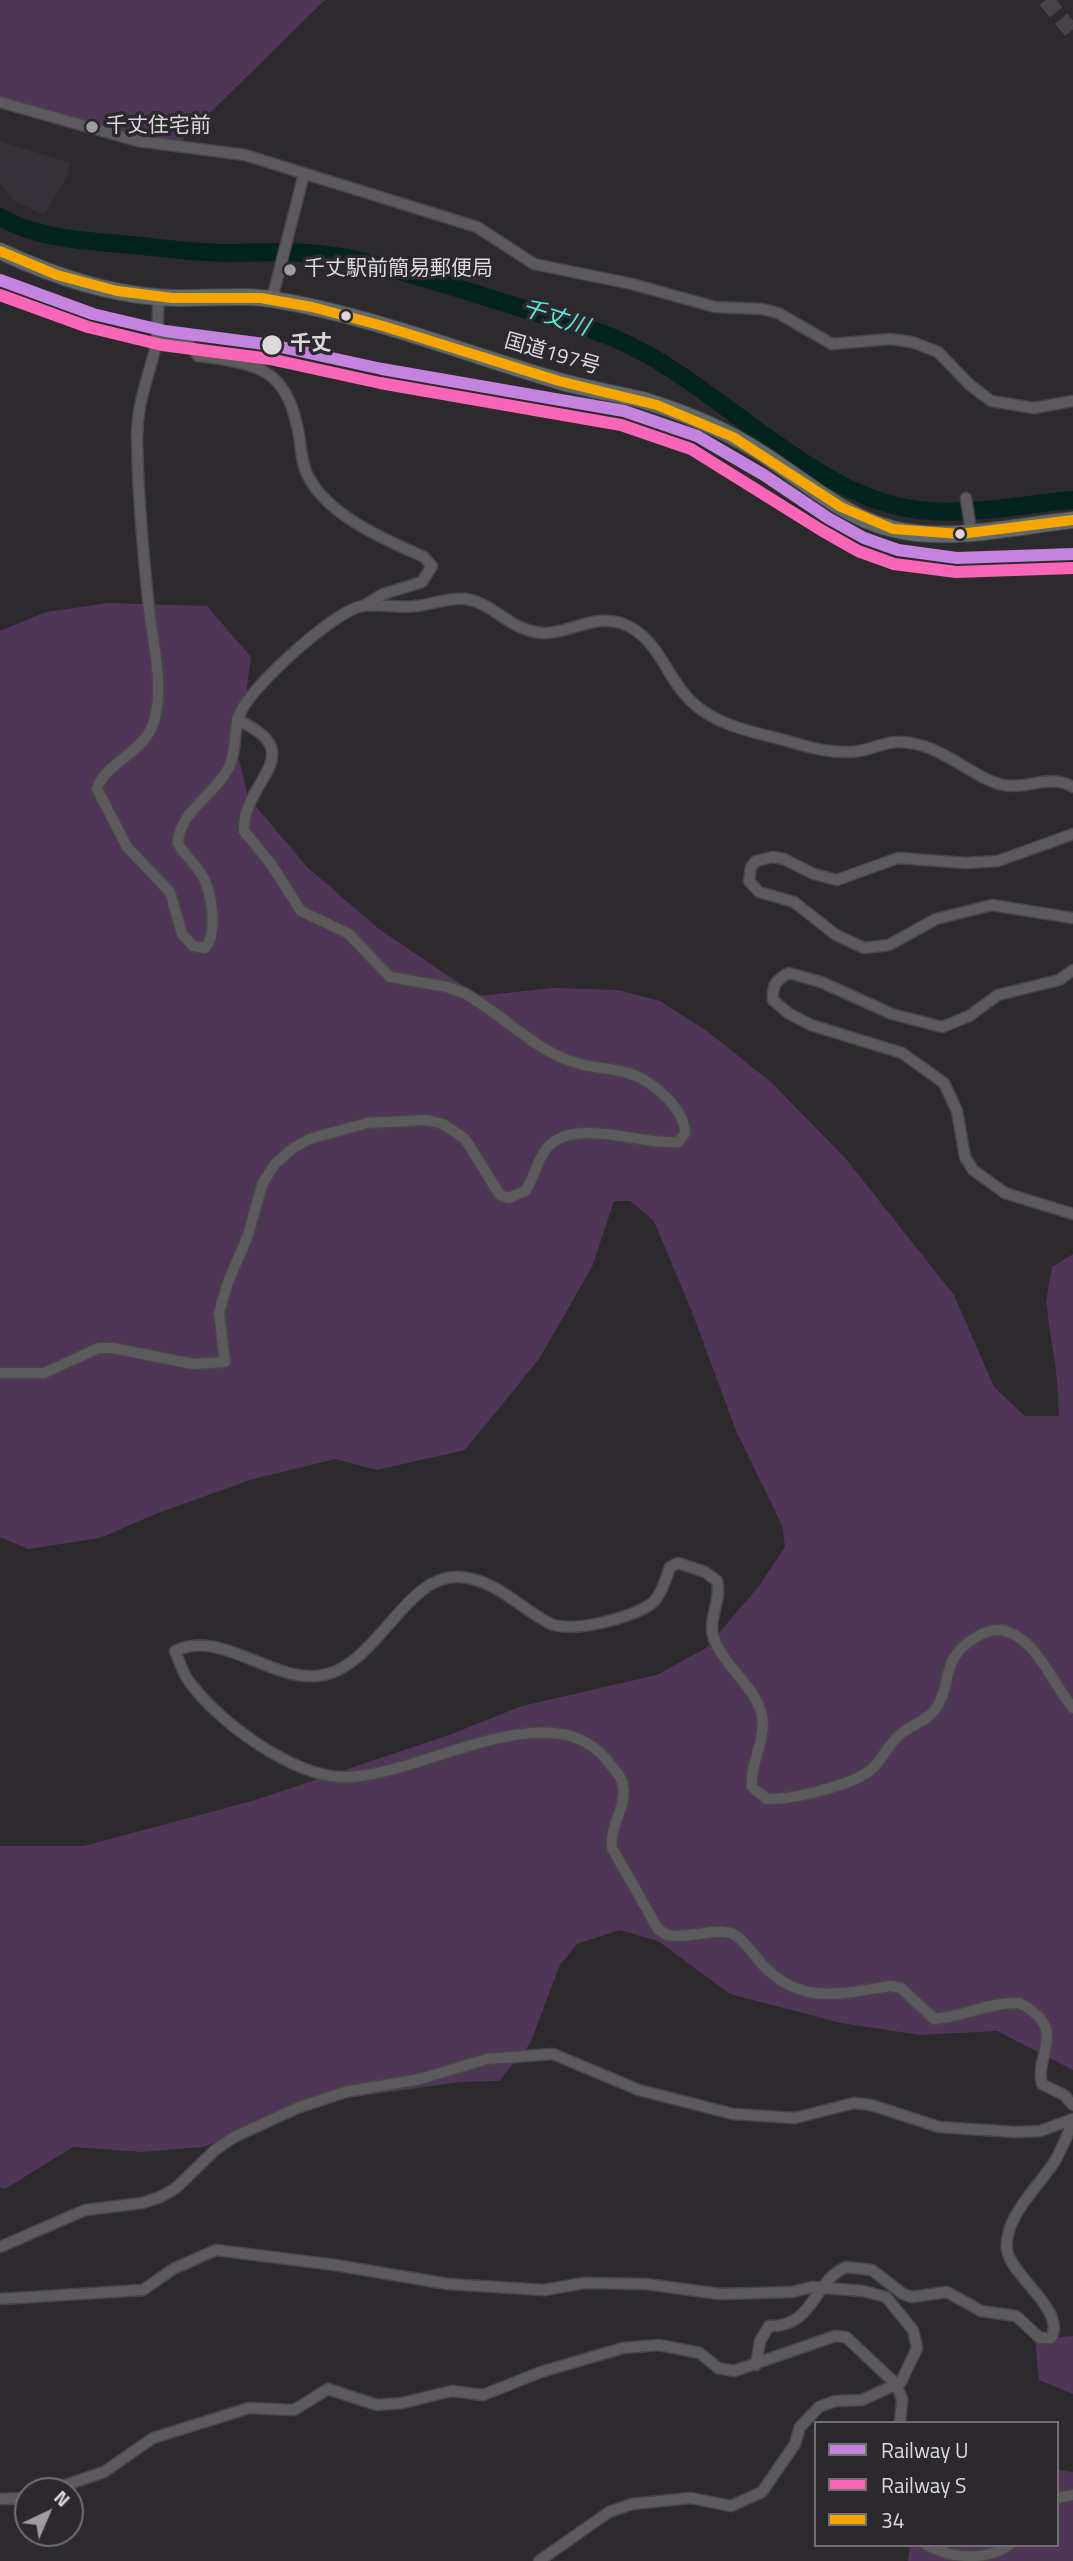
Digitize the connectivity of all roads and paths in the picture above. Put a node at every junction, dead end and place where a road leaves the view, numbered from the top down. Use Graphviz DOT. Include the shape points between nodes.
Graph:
graph roads {
  1 [pos="0,102"];
  2 [pos="304,174"];
  3 [pos="0,251"];
  4 [pos="159,298"];
  5 [pos="272,299"];
  6 [pos="157,342"];
  7 [pos="1073,401"];
  8 [pos="967,498"];
  9 [pos="1073,520"];
  10 [pos="970,527"];
  11 [pos="363,606"];
  12 [pos="237,720"];
  13 [pos="1073,787"];
  14 [pos="1073,834"];
  15 [pos="1073,918"];
  16 [pos="1073,970"];
  17 [pos="1073,1214"];
  18 [pos="0,1373"];
  19 [pos="1073,1708"];
  20 [pos="1073,2105"];
  21 [pos="1073,2121"];
  22 [pos="0,2247"];
  23 [pos="824,2287"];
  24 [pos="0,2299"];
  25 [pos="756,2365"];
  26 [pos="896,2384"];
  27 [pos="900,2421"];
  28 [pos="84,2479"];
  29 [pos="932,2547"];
  30 [pos="1007,2547"];
  31 [pos="539,2561"];
  1 -- 2 [label="street" via="138,141 245,155"];
  2 -- 5 [label="street"];
  2 -- 7 [label="street" via="477,227 520,256 548,268 632,284 715,307 778,313 832,344 890,339 930,347 991,401 1034,408"];
  3 -- 4 [label="highway, 国道197号" via="69,279"];
  4 -- 5 [label="highway, 国道197号"];
  4 -- 6 [label="street"];
  5 -- 10 [label="highway, 国道197号" via="326,310 561,382 681,413 759,451 868,522 933,534"];
  6 -- 11 [label="street" via="190,345 198,356 264,369 282,387 296,422 307,476 321,493 353,522 425,557 432,565 422,582 383,594"];
  6 -- 12 [label="street" via="140,394 137,437 155,661 155,719 136,750 103,778 97,789 121,839 163,882 175,904 182,934 200,949 211,939 210,901 204,879 183,852 179,836 185,821 227,771"];
  8 -- 10 [label="street"];
  9 -- 10 [label="highway, 国道197号"];
  11 -- 12 [label="street" via="340,616 286,659 250,696"];
  11 -- 13 [label="street" via="417,606 464,598 523,629 545,633 589,621 613,621 644,637 688,699 715,719 842,753 897,742 936,750 1002,785 1050,780"];
  12 -- 18 [label="street" via="261,730 272,756 248,805 244,831 301,911 349,934 390,976 464,993 560,1057 637,1074 672,1104 682,1117 685,1133 678,1142 662,1144 607,1134 564,1137 548,1146 525,1191 509,1198 491,1184 464,1139 443,1124 399,1119 309,1139 275,1164 256,1199 248,1236 219,1313 225,1362 193,1364 99,1348 44,1373"];
  14 -- 15 [label="street" via="998,861 898,858 836,880 773,857 756,860 749,875 759,892 794,902 836,935 864,948 889,945 936,919 992,905"];
  16 -- 17 [label="street" via="1059,979 998,995 969,1016 942,1027 892,1014 842,990 789,973 772,989 773,1000 788,1013 811,1025 902,1053 944,1083 973,1170 1005,1193"];
  19 -- 20 [label="street" via="1020,1639 997,1630 981,1634 953,1658 938,1706 891,1742 874,1767 851,1781 802,1796 767,1799 752,1787 751,1777 762,1713 722,1658 713,1636 720,1593 717,1581 678,1563 670,1567 653,1603 616,1621 579,1625 552,1625 480,1581 443,1577 426,1588 352,1662 320,1676 292,1674 202,1644 175,1651 194,1688 242,1733 278,1758 327,1776 372,1774 483,1742 529,1734 565,1735 586,1743 601,1754 623,1785 612,1848 658,1929 667,1936 728,1932 789,1988 811,1994 901,1988 934,2019 1004,2002 1019,2003 1047,2032 1042,2084"];
  21 -- 22 [label="street" via="1040,2132 939,2127 854,2103 795,2118 733,2114 639,2090 552,2054 487,2059 420,2079 345,2092 297,2108 234,2137 160,2197 85,2210"];
  21 -- 23 [label="street" via="1008,2237 1012,2262 1050,2314 1054,2325 1051,2338 1040,2337 1016,2316 981,2311 947,2292 903,2294 872,2270 846,2267"];
  23 -- 24 [label="street" via="720,2294 646,2284 584,2283 544,2290 448,2284 216,2250 173,2269 143,2290"];
  23 -- 25 [label="street" via="799,2318 786,2326 769,2326 760,2341"];
  23 -- 26 [label="street" via="886,2297 913,2330 917,2348"];
  25 -- 26 [label="street" via="835,2336 846,2337"];
  25 -- 28 [label="street" via="726,2370 700,2353 659,2345 624,2348 483,2395 452,2391 377,2404 328,2389 294,2410 249,2408 153,2438 104,2472"];
  26 -- 27 [label="street" via="902,2399"];
  26 -- 31 [label="street" via="862,2400 819,2407 800,2427 796,2444 762,2492 731,2506 691,2498 632,2504 609,2512"];
  29 -- 30 [label="street" via="971,2560 993,2558"];
}
